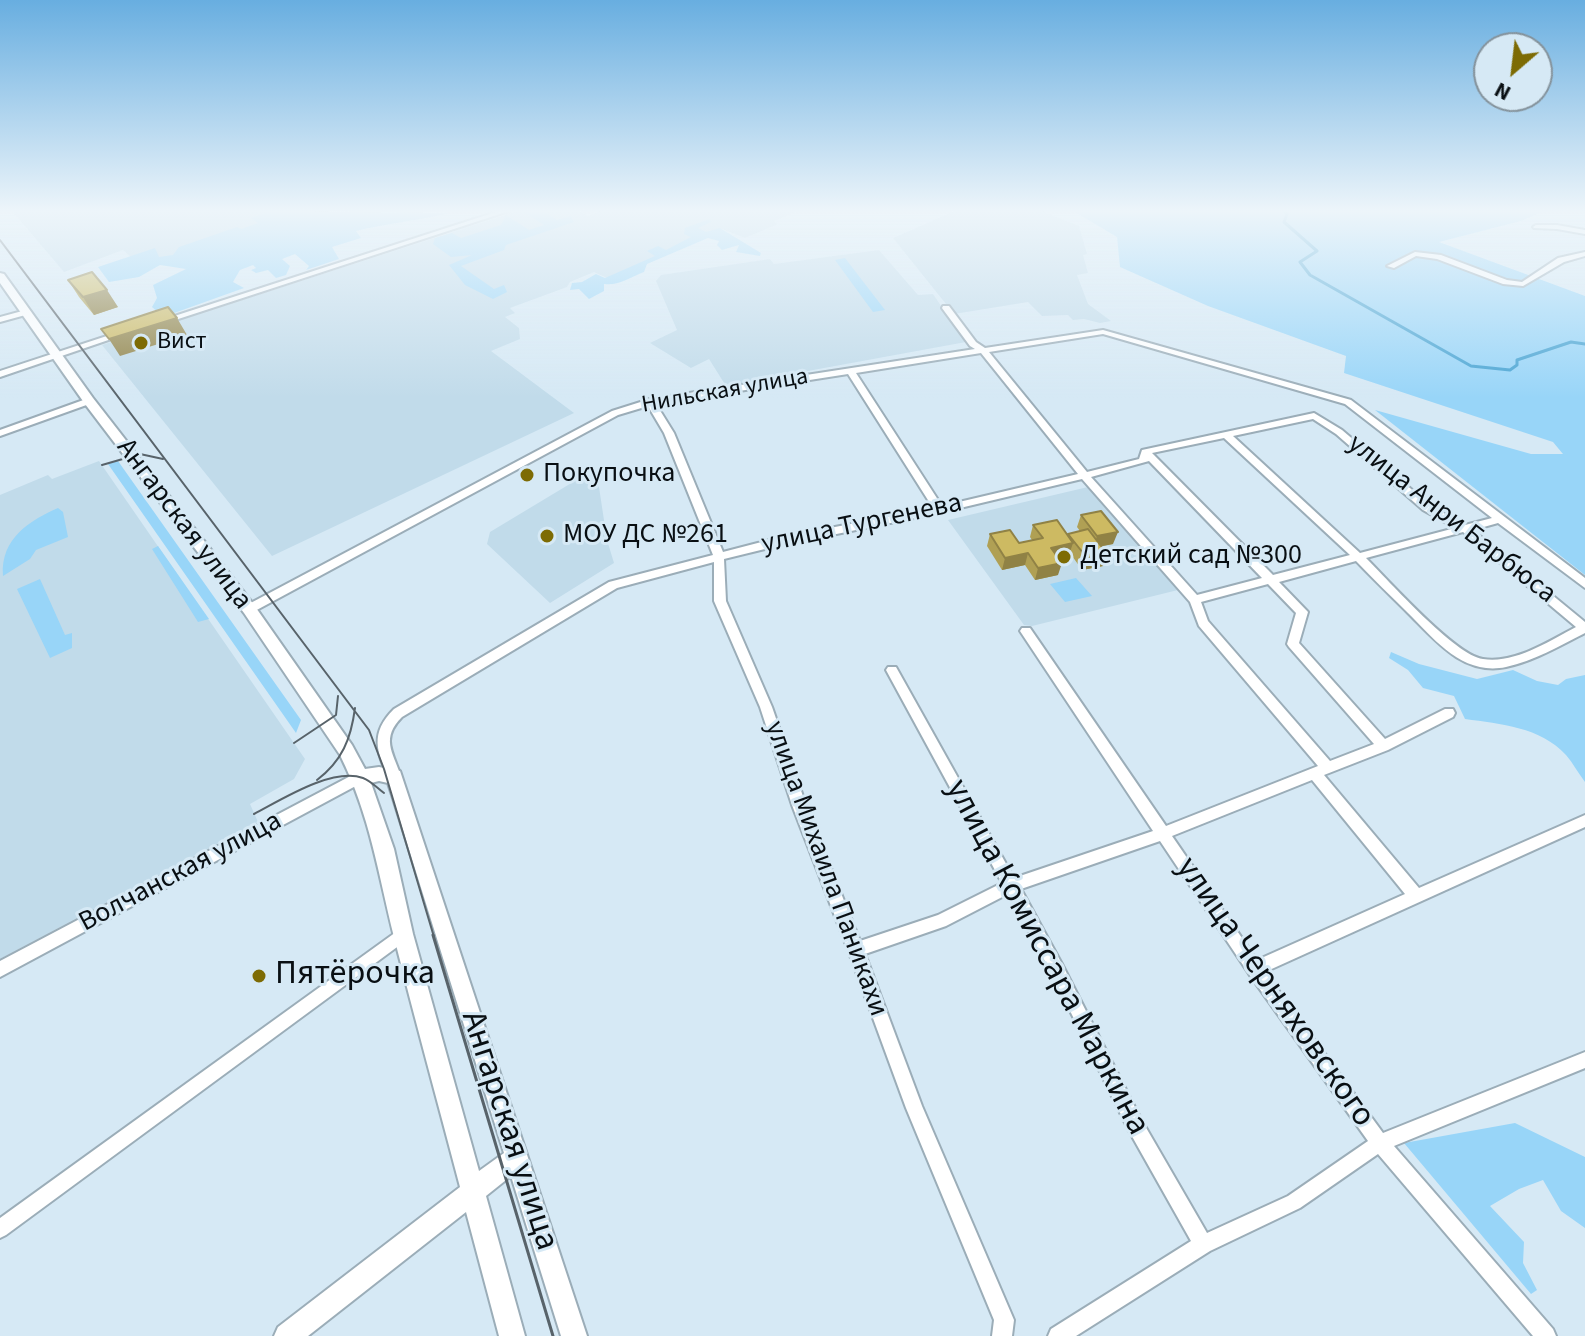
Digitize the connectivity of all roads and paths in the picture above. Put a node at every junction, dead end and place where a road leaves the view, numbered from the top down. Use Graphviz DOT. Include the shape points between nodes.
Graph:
graph roads {
  1 [pos="311,273"];
  2 [pos="1482,273"];
  3 [pos="1540,273"];
  4 [pos="0,276"];
  5 [pos="946,308"];
  6 [pos="26,312"];
  7 [pos="0,320"];
  8 [pos="152,324"];
  9 [pos="137,329"];
  10 [pos="984,351"];
  11 [pos="57,355"];
  12 [pos="850,370"];
  13 [pos="0,374"];
  14 [pos="89,401"];
  15 [pos="650,402"];
  16 [pos="1314,416"];
  17 [pos="0,433"];
  18 [pos="1225,434"];
  19 [pos="1145,452"];
  20 [pos="1085,476"];
  21 [pos="939,510"];
  22 [pos="1500,519"];
  23 [pos="1467,530"];
  24 [pos="719,556"];
  25 [pos="1358,557"];
  26 [pos="1271,578"];
  27 [pos="1585,584"];
  28 [pos="1195,600"];
  29 [pos="249,609"];
  30 [pos="1585,628"];
  31 [pos="1026,631"];
  32 [pos="892,670"];
  33 [pos="1449,713"];
  34 [pos="1383,746"];
  35 [pos="1321,771"];
  36 [pos="381,773"];
  37 [pos="1585,821"];
  38 [pos="1162,834"];
  39 [pos="1010,886"];
  40 [pos="1415,895"];
  41 [pos="403,934"];
  42 [pos="856,950"];
  43 [pos="0,969"];
  44 [pos="1254,969"];
  45 [pos="1585,1060"];
  46 [pos="1380,1143"];
  47 [pos="517,1157"];
  48 [pos="472,1189"];
  49 [pos="0,1229"];
  50 [pos="1203,1244"];
  51 [pos="287,1336"];
  52 [pos="512,1336"];
  53 [pos="574,1336"];
  54 [pos="1002,1336"];
  55 [pos="1058,1336"];
  56 [pos="1546,1336"];
  1 -- 8 [label="street"];
  2 -- 3 [label="street" via="1523,284"];
  4 -- 6 [label="main road, Ангарская улица"];
  5 -- 10 [label="street"];
  6 -- 7 [label="street"];
  6 -- 11 [label="main road, Ангарская улица"];
  9 -- 11 [label="street"];
  10 -- 12 [label="street, Нильская улица"];
  10 -- 20 [label="street"];
  10 -- 22 [label="street, Нильская улица" via="1103,332 1348,402"];
  11 -- 13 [label="street"];
  11 -- 14 [label="main road, Ангарская улица"];
  12 -- 15 [label="street, Нильская улица"];
  12 -- 21 [label="street"];
  14 -- 17 [label="street"];
  14 -- 29 [label="main road, Ангарская улица"];
  15 -- 24 [label="street, улица Михаила Паникахи" via="669,433"];
  15 -- 29 [label="street, Нильская улица" via="615,413"];
  16 -- 18 [label="street, улица Тургенева"];
  16 -- 23 [label="street, улица Анри Барбюса" via="1427,508"];
  18 -- 19 [label="street, улица Тургенева"];
  18 -- 25 [label="street"];
  19 -- 20 [label="street, улица Тургенева" via="1144,461"];
  19 -- 26 [label="street"];
  20 -- 21 [label="street, улица Тургенева"];
  20 -- 28 [label="street"];
  21 -- 24 [label="street, улица Тургенева"];
  22 -- 23 [label="street"];
  22 -- 27 [label="street"];
  23 -- 25 [label="street"];
  23 -- 30 [label="street, улица Анри Барбюса"];
  24 -- 36 [label="street, улица Тургенева" via="613,585 398,713 384,724"];
  24 -- 42 [label="street, улица Михаила Паникахи" via="720,601 766,707"];
  25 -- 26 [label="street"];
  25 -- 30 [label="street" via="1450,648 1483,664 1536,653"];
  26 -- 28 [label="street"];
  26 -- 34 [label="street" via="1302,612 1293,644"];
  28 -- 35 [label="street" via="1203,623"];
  29 -- 36 [label="main road, Ангарская улица" via="346,750"];
  31 -- 38 [label="street, улица Черняховского"];
  32 -- 39 [label="street, улица Комиссара Маркина"];
  33 -- 34 [label="street"];
  34 -- 35 [label="street"];
  35 -- 38 [label="street"];
  35 -- 40 [label="street"];
  36 -- 41 [label="main road, Ангарская улица" via="385,849"];
  36 -- 43 [label="street, Волчанская улица"];
  36 -- 47 [label="main road, Ангарская улица"];
  37 -- 40 [label="street"];
  38 -- 39 [label="street"];
  38 -- 44 [label="street, улица Черняховского"];
  39 -- 42 [label="street" via="941,921"];
  39 -- 50 [label="street, улица Комиссара Маркина"];
  40 -- 44 [label="street"];
  41 -- 48 [label="main road, Ангарская улица"];
  41 -- 49 [label="street"];
  42 -- 54 [label="street, улица Михаила Паникахи" via="914,1108 1004,1320"];
  44 -- 46 [label="street, улица Черняховского"];
  45 -- 46 [label="street"];
  46 -- 50 [label="street" via="1294,1202"];
  46 -- 56 [label="street, улица Черняховского"];
  47 -- 48 [label="main road"];
  47 -- 53 [label="main road, Ангарская улица"];
  48 -- 51 [label="main road"];
  48 -- 52 [label="main road, Ангарская улица"];
  50 -- 55 [label="street"];
}
